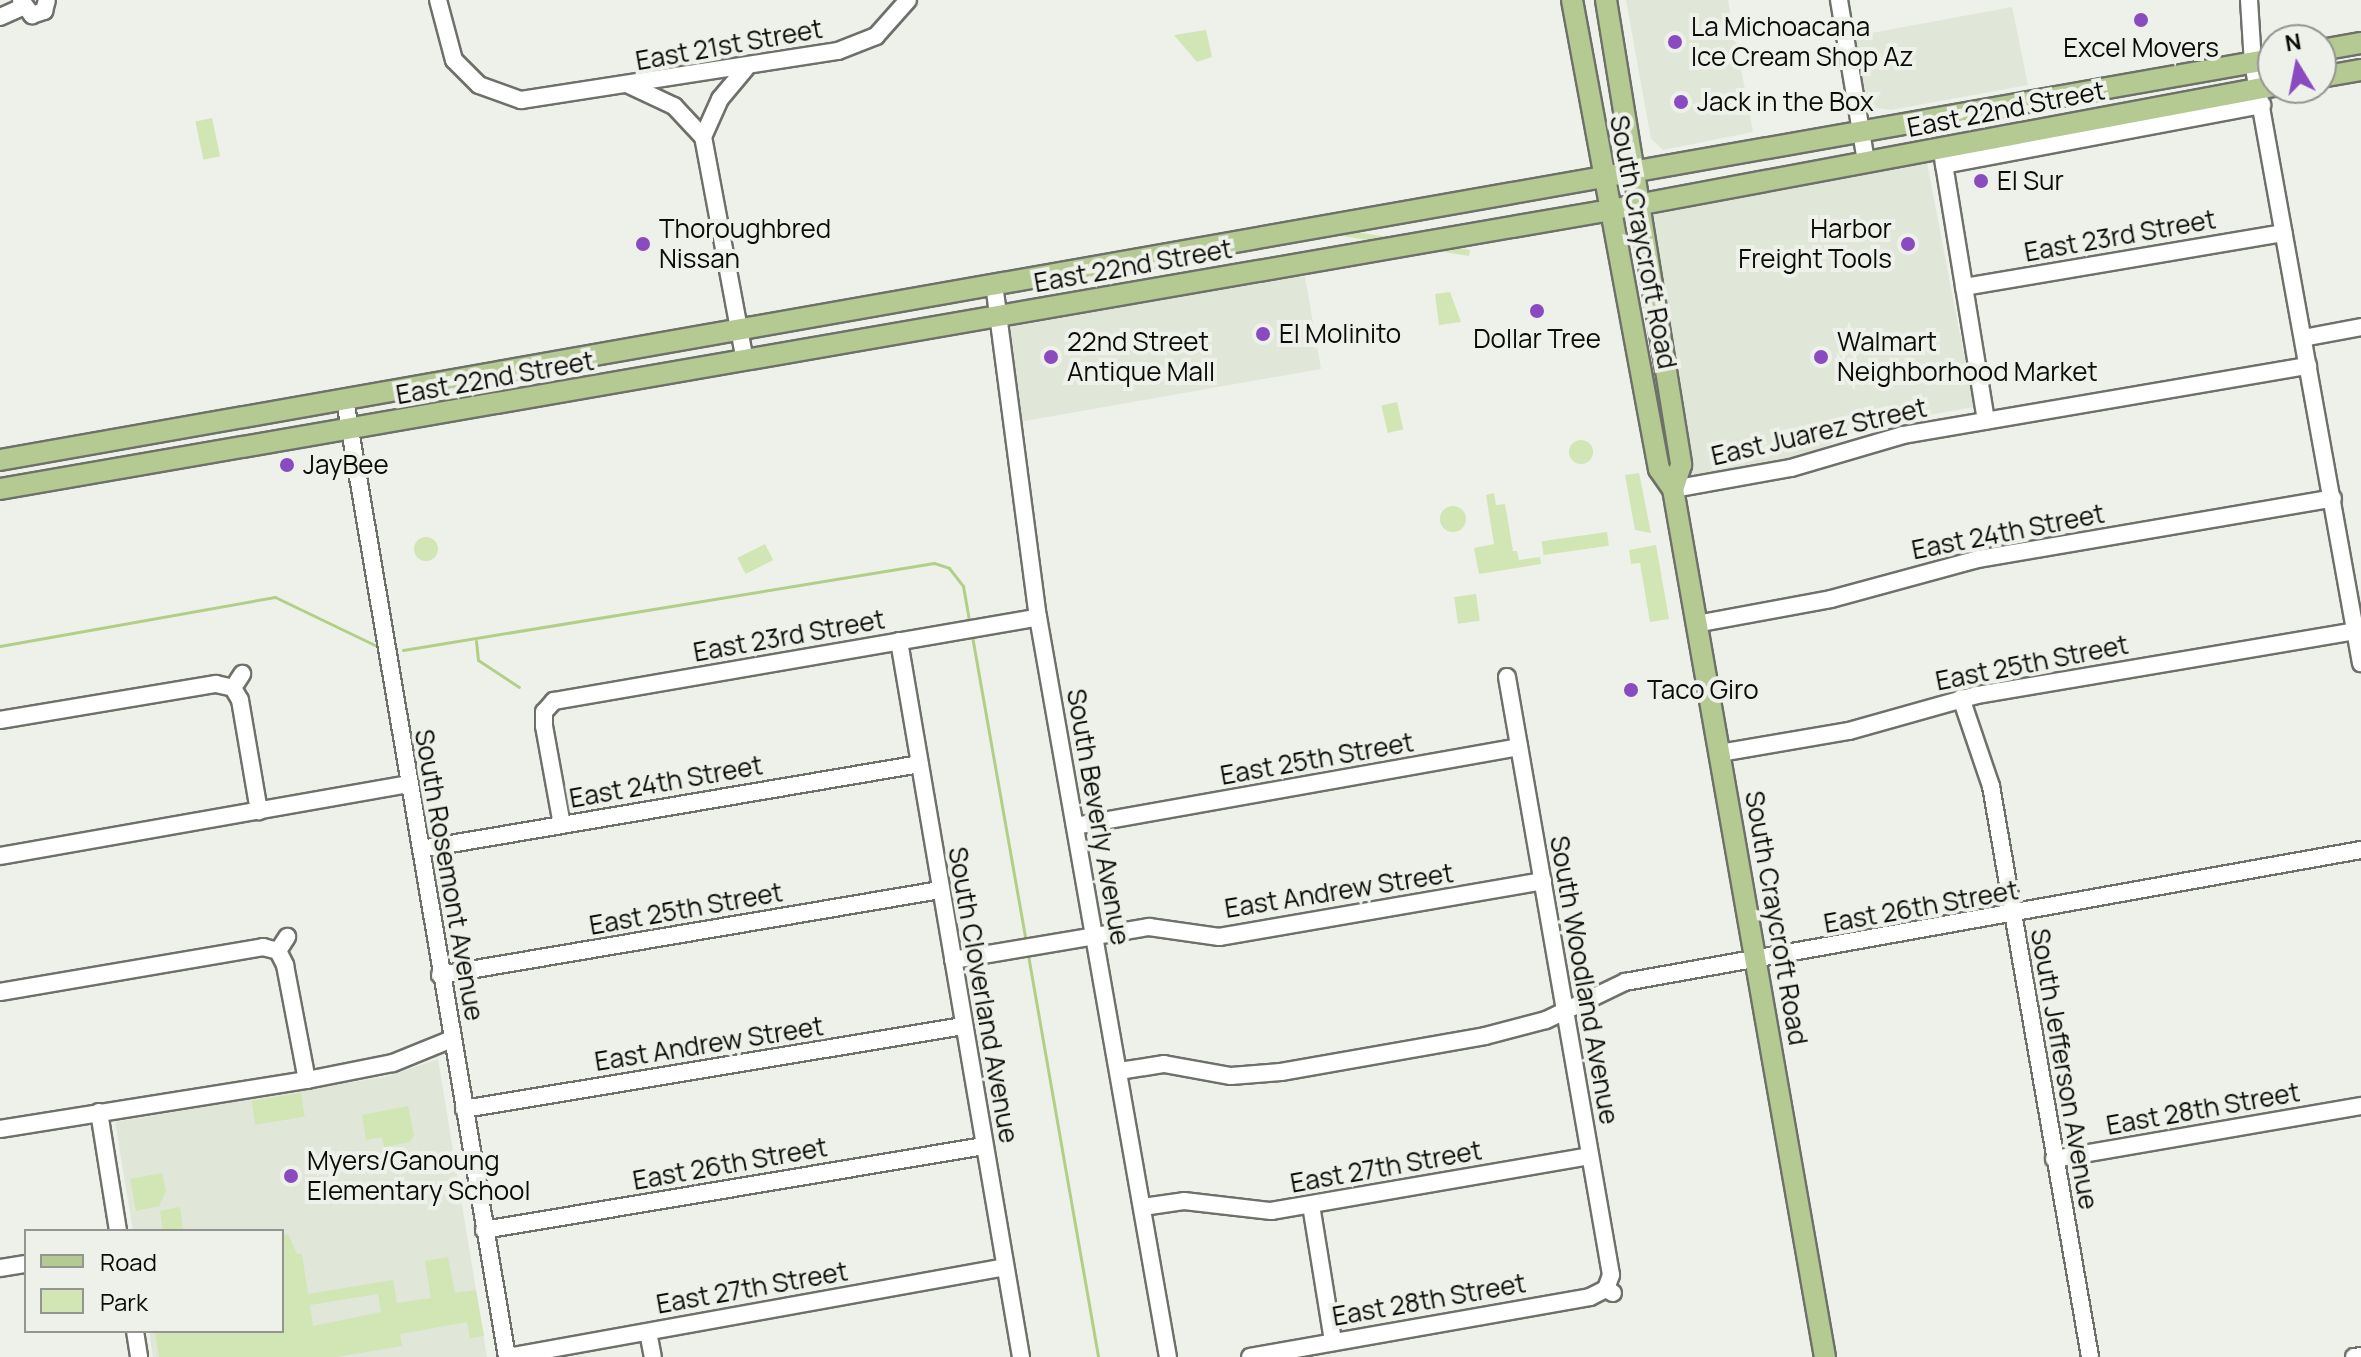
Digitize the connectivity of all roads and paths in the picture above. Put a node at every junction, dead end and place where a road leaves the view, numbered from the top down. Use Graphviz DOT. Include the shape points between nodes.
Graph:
graph roads {
  1 [pos="47,0"];
  2 [pos="438,0"];
  3 [pos="908,0"];
  4 [pos="1572,0"];
  5 [pos="1606,0"];
  6 [pos="1839,0"];
  7 [pos="2249,0"];
  8 [pos="21,4"];
  9 [pos="0,17"];
  10 [pos="2257,35"];
  11 [pos="2361,43"];
  12 [pos="2337,47"];
  13 [pos="2257,62"];
  14 [pos="746,68"];
  15 [pos="2361,70"];
  16 [pos="2337,74"];
  17 [pos="627,85"];
  18 [pos="2257,94"];
  19 [pos="2265,104"];
  20 [pos="1861,132"];
  21 [pos="703,137"];
  22 [pos="1942,157"];
  23 [pos="1866,161"];
  24 [pos="1635,171"];
  25 [pos="1604,176"];
  26 [pos="1641,204"];
  27 [pos="1610,210"];
  28 [pos="2283,233"];
  29 [pos="994,284"];
  30 [pos="1964,287"];
  31 [pos="995,317"];
  32 [pos="2361,327"];
  33 [pos="739,331"];
  34 [pos="2303,338"];
  35 [pos="1636,346"];
  36 [pos="745,361"];
  37 [pos="2308,366"];
  38 [pos="345,400"];
  39 [pos="1672,401"];
  40 [pos="1986,420"];
  41 [pos="350,429"];
  42 [pos="2,460"];
  43 [pos="4,488"];
  44 [pos="1673,489"];
  45 [pos="2333,498"];
  46 [pos="2355,585"];
  47 [pos="1038,617"];
  48 [pos="1696,624"];
  49 [pos="2355,631"];
  50 [pos="899,641"];
  51 [pos="2361,663"];
  52 [pos="1507,677"];
  53 [pos="1961,698"];
  54 [pos="0,720"];
  55 [pos="1519,747"];
  56 [pos="1720,753"];
  57 [pos="920,764"];
  58 [pos="409,784"];
  59 [pos="259,811"];
  60 [pos="562,825"];
  61 [pos="1075,826"];
  62 [pos="421,849"];
  63 [pos="2361,850"];
  64 [pos="0,856"];
  65 [pos="1543,881"];
  66 [pos="940,890"];
  67 [pos="2013,916"];
  68 [pos="1096,936"];
  69 [pos="953,960"];
  70 [pos="1757,960"];
  71 [pos="440,975"];
  72 [pos="0,992"];
  73 [pos="1567,1006"];
  74 [pos="963,1026"];
  75 [pos="452,1039"];
  76 [pos="1119,1071"];
  77 [pos="307,1080"];
  78 [pos="2361,1106"];
  79 [pos="464,1109"];
  80 [pos="99,1112"];
  81 [pos="0,1129"];
  82 [pos="984,1146"];
  83 [pos="1589,1156"];
  84 [pos="2054,1159"];
  85 [pos="1311,1205"];
  86 [pos="1143,1207"];
  87 [pos="118,1229"];
  88 [pos="484,1230"];
  89 [pos="24,1264"];
  90 [pos="1005,1267"];
  91 [pos="0,1268"];
  92 [pos="1610,1291"];
  93 [pos="648,1332"];
  94 [pos="135,1333"];
  95 [pos="1333,1341"];
  96 [pos="2361,1356"];
  97 [pos="139,1357"];
  98 [pos="507,1357"];
  99 [pos="653,1357"];
  100 [pos="1021,1357"];
  101 [pos="1168,1357"];
  102 [pos="1250,1357"];
  103 [pos="1825,1357"];
  104 [pos="2090,1357"];
  105 [pos="2354,1357"];
  1 -- 8 [label="street" via="36,15"];
  2 -- 17 [label="street" via="454,60 479,85 521,100"];
  3 -- 14 [label="street, East 21st Street" via="876,36 838,51"];
  4 -- 25 [label="main road, South Craycroft Road"];
  5 -- 24 [label="main road, South Craycroft Road"];
  6 -- 20 [label="street"];
  7 -- 10 [label="street"];
  8 -- 9 [label="street"];
  11 -- 12 [label="main road"];
  13 -- 20 [label="main road, East 22nd Street"];
  14 -- 17 [label="street, East 21st Street"];
  14 -- 21 [label="street" via="720,99"];
  15 -- 16 [label="main road"];
  17 -- 21 [label="street, East 21st Street" via="674,106"];
  18 -- 22 [label="main road, East 22nd Street"];
  19 -- 28 [label="street"];
  20 -- 23 [label="street"];
  20 -- 24 [label="main road, East 22nd Street"];
  21 -- 33 [label="street"];
  22 -- 23 [label="main road, East 22nd Street"];
  22 -- 30 [label="street"];
  23 -- 26 [label="main road, East 22nd Street"];
  24 -- 25 [label="main road, East 22nd Street"];
  24 -- 26 [label="main road, South Craycroft Road"];
  25 -- 27 [label="main road, South Craycroft Road"];
  25 -- 29 [label="main road, East 22nd Street"];
  26 -- 27 [label="main road, East 22nd Street"];
  26 -- 39 [label="main road, South Craycroft Road"];
  27 -- 31 [label="main road, East 22nd Street"];
  27 -- 35 [label="main road, South Craycroft Road"];
  28 -- 30 [label="street, East 23rd Street"];
  28 -- 34 [label="street"];
  29 -- 31 [label="street, South Beverly Avenue"];
  29 -- 33 [label="main road, East 22nd Street"];
  30 -- 40 [label="street"];
  31 -- 36 [label="main road, East 22nd Street"];
  31 -- 47 [label="street, South Beverly Avenue"];
  32 -- 34 [label="street"];
  33 -- 36 [label="street"];
  33 -- 38 [label="main road, East 22nd Street"];
  34 -- 37 [label="street"];
  35 -- 39 [label="main road" via="1649,348 1657,382"];
  35 -- 44 [label="main road, South Craycroft Road" via="1659,469"];
  36 -- 41 [label="main road, East 22nd Street"];
  37 -- 40 [label="street, East Juarez Street"];
  37 -- 45 [label="street"];
  38 -- 41 [label="street, South Rosemont Avenue"];
  38 -- 42 [label="main road, East 22nd Street"];
  39 -- 44 [label="main road, South Craycroft Road" via="1681,465"];
  40 -- 44 [label="street, East Juarez Street" via="1903,435 1791,468"];
  41 -- 43 [label="main road, East 22nd Street"];
  41 -- 58 [label="street, South Rosemont Avenue"];
  42 -- 43 [label="main road"];
  44 -- 48 [label="main road, South Craycroft Road"];
  45 -- 46 [label="street"];
  45 -- 48 [label="street, East 24th Street" via="1953,564 1831,599"];
  46 -- 49 [label="street"];
  47 -- 50 [label="street, East 23rd Street"];
  47 -- 61 [label="street, South Beverly Avenue"];
  48 -- 56 [label="main road, South Craycroft Road"];
  49 -- 51 [label="street"];
  49 -- 53 [label="street, East 25th Street"];
  50 -- 57 [label="street, South Cloverland Avenue"];
  50 -- 60 [label="street, East 23rd Street" via="544,703"];
  52 -- 55 [label="street, South Woodland Avenue"];
  53 -- 56 [label="street, East 25th Street" via="1849,731"];
  53 -- 67 [label="street, South Jefferson Avenue" via="1988,772"];
  54 -- 59 [label="street" via="237,681"];
  55 -- 61 [label="street, East 25th Street"];
  55 -- 65 [label="street, South Woodland Avenue"];
  56 -- 70 [label="main road, South Craycroft Road"];
  57 -- 60 [label="street, East 24th Street"];
  57 -- 66 [label="street, South Cloverland Avenue"];
  58 -- 59 [label="street"];
  58 -- 62 [label="street, South Rosemont Avenue"];
  59 -- 64 [label="street"];
  60 -- 62 [label="street, East 24th Street"];
  61 -- 68 [label="street, South Beverly Avenue"];
  62 -- 71 [label="street, South Rosemont Avenue"];
  63 -- 67 [label="street, East 26th Street"];
  65 -- 68 [label="street, East Andrew Street" via="1219,937 1149,927"];
  65 -- 73 [label="street, South Woodland Avenue"];
  66 -- 69 [label="street, South Cloverland Avenue"];
  66 -- 71 [label="street, East 25th Street"];
  67 -- 70 [label="street, East 26th Street"];
  67 -- 84 [label="street, South Jefferson Avenue"];
  68 -- 69 [label="street, East Andrew Street"];
  68 -- 76 [label="street, South Beverly Avenue"];
  69 -- 74 [label="street, South Cloverland Avenue"];
  70 -- 73 [label="street, East 26th Street" via="1625,982"];
  70 -- 103 [label="main road, South Craycroft Road"];
  71 -- 75 [label="street, South Rosemont Avenue"];
  72 -- 77 [label="street" via="282,944"];
  73 -- 76 [label="street, East 26th Street" via="1546,1020 1485,1036 1266,1075 1231,1076 1164,1064"];
  73 -- 83 [label="street, South Woodland Avenue"];
  74 -- 79 [label="street, East Andrew Street"];
  74 -- 82 [label="street, South Cloverland Avenue"];
  75 -- 77 [label="street" via="393,1063"];
  75 -- 79 [label="street, South Rosemont Avenue"];
  76 -- 86 [label="street, South Beverly Avenue"];
  77 -- 80 [label="street"];
  78 -- 84 [label="street, East 28th Street"];
  79 -- 88 [label="street, South Rosemont Avenue"];
  80 -- 81 [label="street"];
  80 -- 87 [label="street"];
  82 -- 88 [label="street, East 26th Street"];
  82 -- 90 [label="street, South Cloverland Avenue"];
  83 -- 85 [label="street, East 27th Street"];
  83 -- 92 [label="street, South Woodland Avenue"];
  84 -- 104 [label="street, South Jefferson Avenue"];
  85 -- 86 [label="street, East 27th Street" via="1271,1211 1184,1201"];
  85 -- 95 [label="street"];
  86 -- 101 [label="street, South Beverly Avenue"];
  88 -- 98 [label="street, South Rosemont Avenue"];
  89 -- 91 [label="street"];
  90 -- 93 [label="street, East 27th Street"];
  90 -- 100 [label="street, South Cloverland Avenue"];
  92 -- 95 [label="street, East 28th Street"];
  93 -- 98 [label="street, East 27th Street"];
  93 -- 99 [label="street"];
  94 -- 97 [label="street"];
  95 -- 102 [label="street, East 28th Street"];
  96 -- 105 [label="street"];
}
